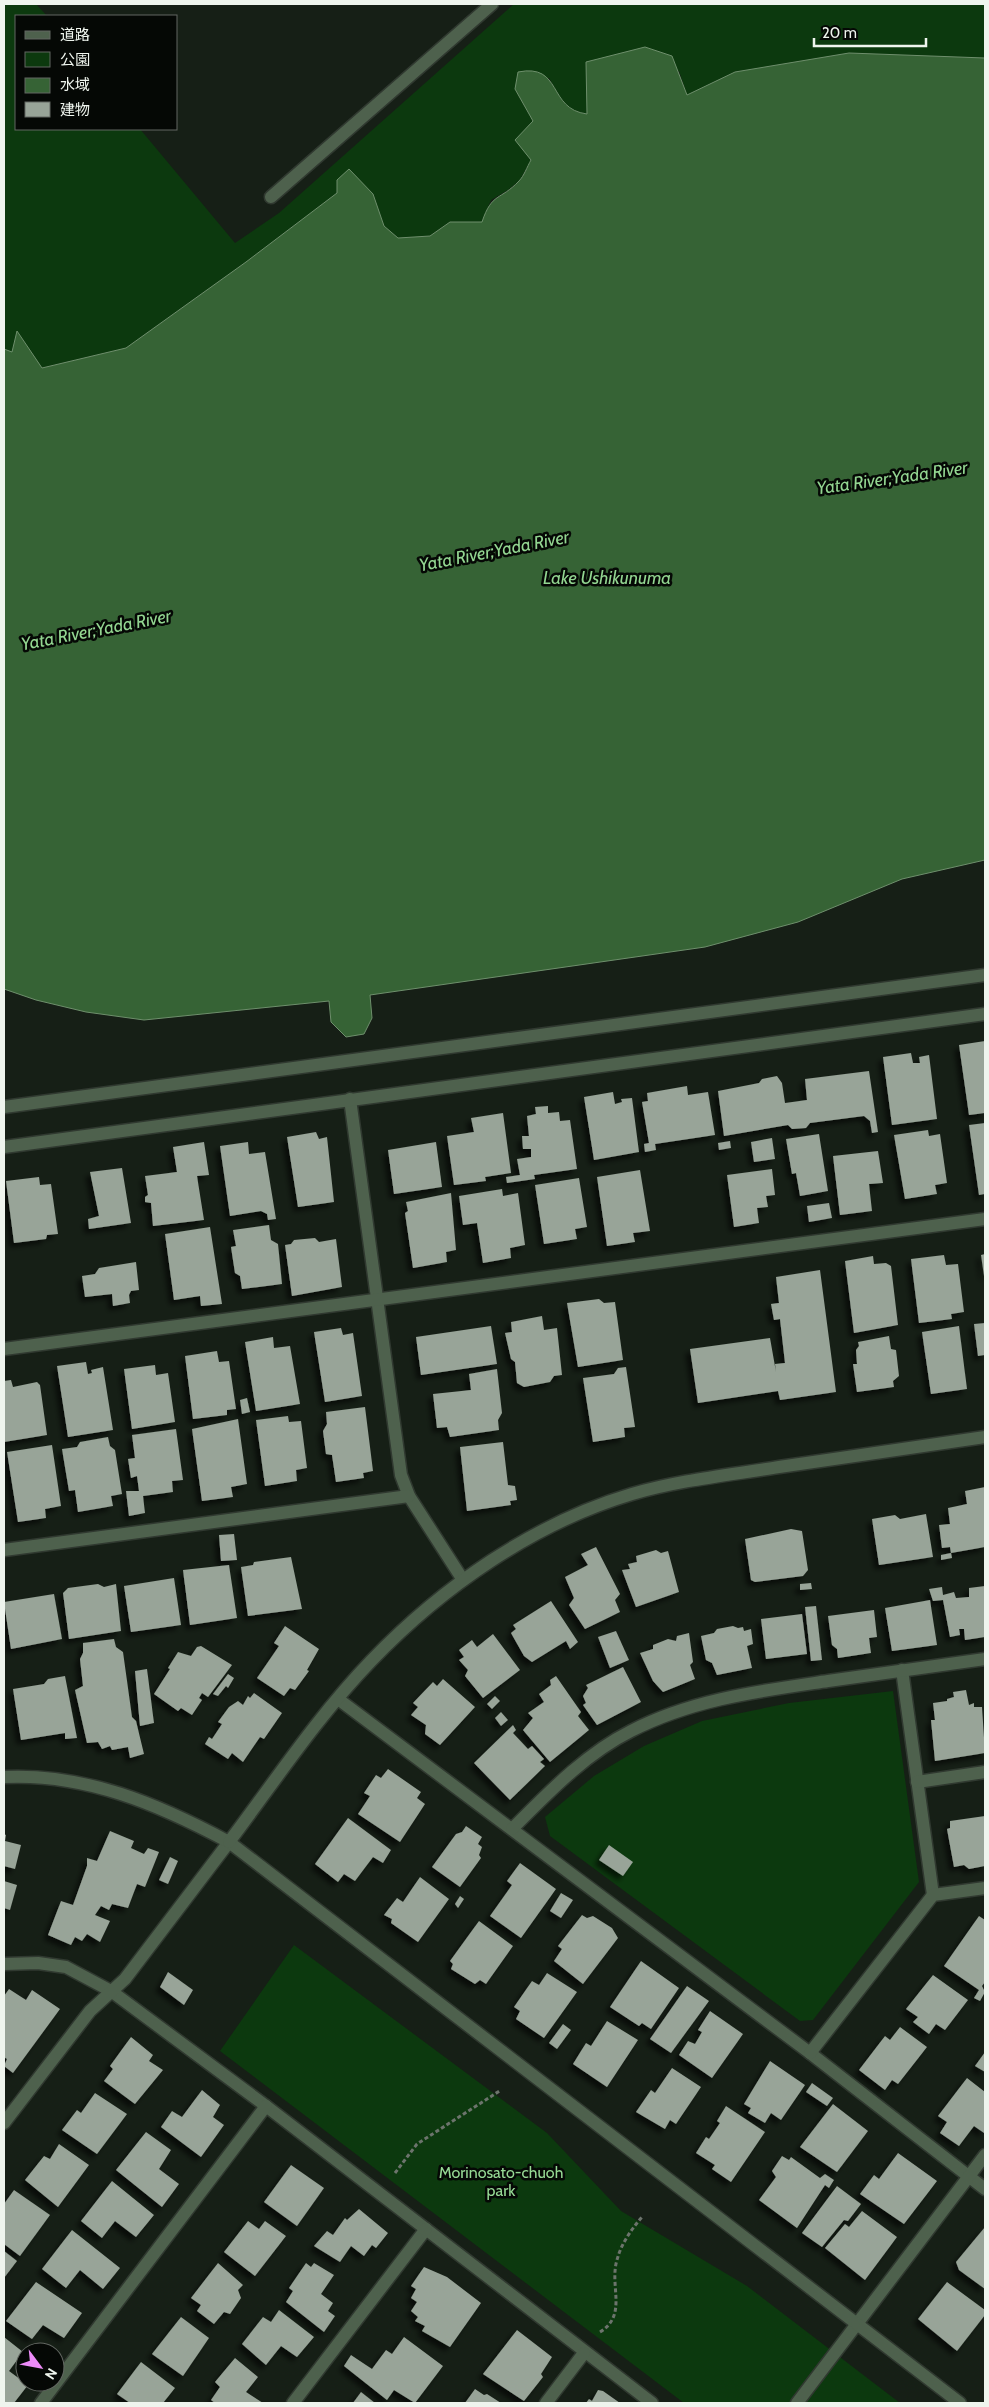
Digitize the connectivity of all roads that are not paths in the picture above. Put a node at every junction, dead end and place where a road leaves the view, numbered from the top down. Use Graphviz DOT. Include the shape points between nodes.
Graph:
graph roads {
  1 [pos="492,4"];
  2 [pos="271,197"];
  3 [pos="985,975"];
  4 [pos="985,1014"];
  5 [pos="350,1099"];
  6 [pos="4,1106"];
  7 [pos="4,1147"];
  8 [pos="985,1218"];
  9 [pos="376,1299"];
  10 [pos="4,1349"];
  11 [pos="985,1437"];
  12 [pos="409,1496"];
  13 [pos="4,1550"];
  14 [pos="463,1580"];
  15 [pos="985,1659"];
  16 [pos="902,1670"];
  17 [pos="338,1699"];
  18 [pos="985,1772"];
  19 [pos="4,1777"];
  20 [pos="917,1782"];
  21 [pos="512,1829"];
  22 [pos="228,1842"];
  23 [pos="985,1888"];
  24 [pos="933,1895"];
  25 [pos="4,1964"];
  26 [pos="111,1992"];
  27 [pos="810,2053"];
  28 [pos="266,2106"];
  29 [pos="4,2123"];
  30 [pos="985,2155"];
  31 [pos="969,2177"];
  32 [pos="985,2189"];
  33 [pos="426,2229"];
  34 [pos="857,2325"];
  35 [pos="581,2350"];
  36 [pos="41,2403"];
  37 [pos="293,2403"];
  38 [pos="546,2403"];
  39 [pos="652,2403"];
  40 [pos="798,2403"];
  41 [pos="960,2403"];
  1 -- 2 [label="street"];
  3 -- 6 [label="street"];
  4 -- 5 [label="street"];
  5 -- 7 [label="street"];
  5 -- 9 [label="street"];
  8 -- 9 [label="street"];
  9 -- 10 [label="street"];
  9 -- 12 [label="street" via="401,1476"];
  11 -- 14 [label="street" via="694,1480 632,1494 578,1513"];
  12 -- 13 [label="street"];
  12 -- 14 [label="street"];
  14 -- 17 [label="street" via="371,1660"];
  15 -- 16 [label="street"];
  16 -- 20 [label="street"];
  16 -- 21 [label="street" via="755,1692 670,1714 630,1731 591,1756"];
  17 -- 21 [label="street"];
  17 -- 22 [label="street"];
  18 -- 20 [label="street"];
  19 -- 22 [label="street" via="36,1776 75,1781 134,1798 187,1820"];
  20 -- 24 [label="street"];
  21 -- 27 [label="street"];
  22 -- 26 [label="street" via="125,1979"];
  22 -- 34 [label="street"];
  23 -- 24 [label="street"];
  24 -- 27 [label="street"];
  25 -- 26 [label="street" via="38,1963 66,1967"];
  26 -- 28 [label="street"];
  26 -- 29 [label="street" via="90,2011"];
  27 -- 31 [label="street"];
  28 -- 33 [label="street"];
  28 -- 36 [label="street"];
  30 -- 31 [label="street"];
  31 -- 32 [label="street"];
  31 -- 34 [label="street"];
  33 -- 35 [label="street"];
  33 -- 37 [label="street"];
  34 -- 40 [label="street"];
  34 -- 41 [label="street"];
  35 -- 38 [label="street"];
  35 -- 39 [label="street"];
}
